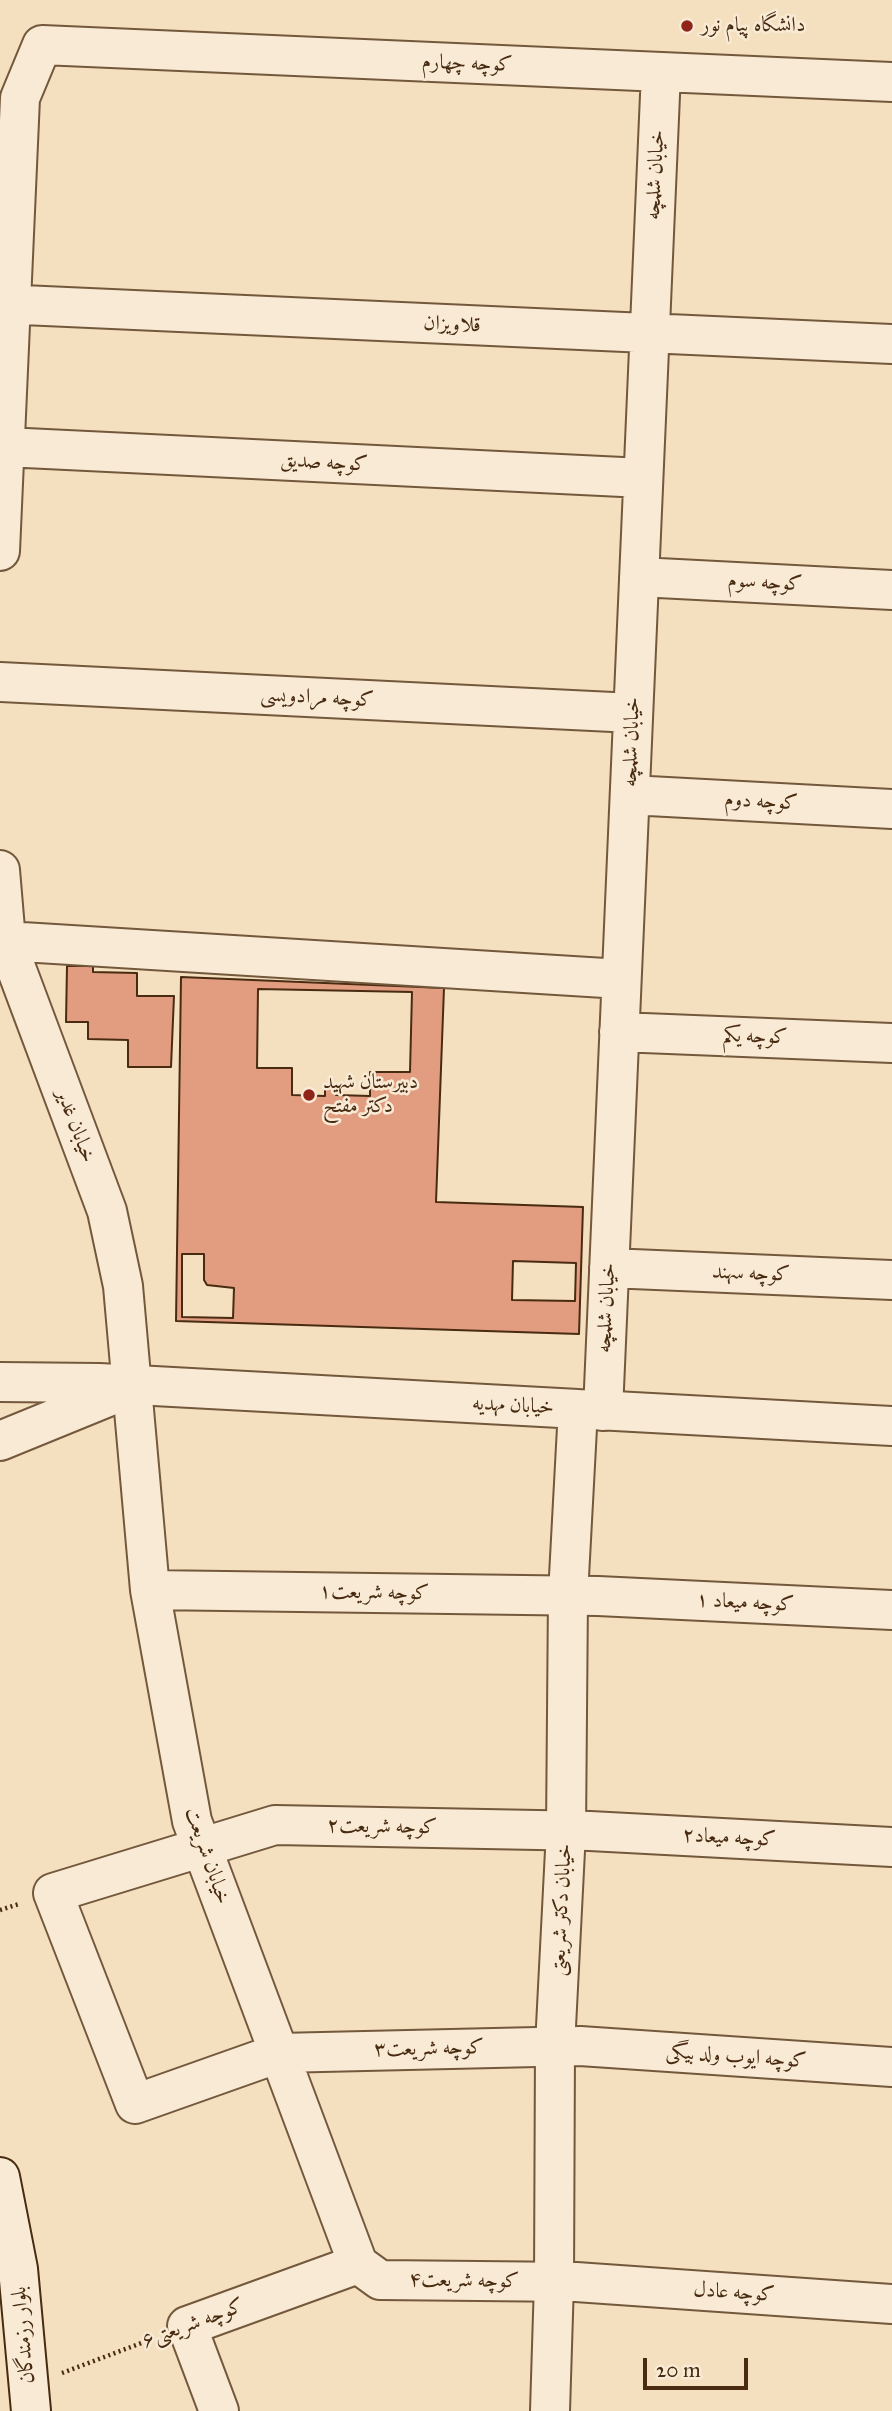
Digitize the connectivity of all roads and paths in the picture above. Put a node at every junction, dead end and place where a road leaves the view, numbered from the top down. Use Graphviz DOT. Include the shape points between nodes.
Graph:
graph roads {
  1 [pos="661,72"];
  2 [pos="892,82"];
  3 [pos="10,98"];
  4 [pos="6,304"];
  5 [pos="649,334"];
  6 [pos="892,344"];
  7 [pos="5,447"];
  8 [pos="643,478"];
  9 [pos="0,533"];
  10 [pos="0,551"];
  11 [pos="639,577"];
  12 [pos="892,590"];
  13 [pos="0,682"];
  14 [pos="633,713"];
  15 [pos="630,795"];
  16 [pos="892,809"];
  17 [pos="0,870"];
  18 [pos="3,943"];
  19 [pos="621,979"];
  20 [pos="619,1032"];
  21 [pos="892,1043"];
  22 [pos="609,1268"];
  23 [pos="892,1280"];
  24 [pos="0,1382"];
  25 [pos="133,1387"];
  26 [pos="590,1410"];
  27 [pos="892,1426"];
  28 [pos="0,1441"];
  29 [pos="150,1590"];
  30 [pos="583,1596"];
  31 [pos="892,1610"];
  32 [pos="566,1830"];
  33 [pos="202,1847"];
  34 [pos="892,1847"];
  35 [pos="567,2046"];
  36 [pos="279,2053"];
  37 [pos="892,2067"];
  38 [pos="0,2178"];
  39 [pos="358,2264"];
  40 [pos="565,2282"];
  41 [pos="892,2304"];
  42 [pos="187,2326"];
  43 [pos="30,2398"];
  44 [pos="219,2411"];
  45 [pos="550,2411"];
  1 -- 2 [label="street, کوچه چهارم"];
  1 -- 3 [label="street, کوچه چهارم" via="42,45"];
  1 -- 5 [label="street, خیابان شلمچه"];
  3 -- 4 [label="street"];
  4 -- 5 [label="street, قلاویزان"];
  4 -- 7 [label="street"];
  5 -- 6 [label="street, قلاویزان"];
  5 -- 8 [label="street, خیابان شلمچه"];
  7 -- 8 [label="street, کوچه صدیق"];
  7 -- 9 [label="street"];
  8 -- 11 [label="street, خیابان شلمچه"];
  9 -- 10 [label="street"];
  11 -- 12 [label="street, کوچه سوم"];
  11 -- 14 [label="street, خیابان شلمچه"];
  13 -- 14 [label="street, کوچه مرادویسی"];
  14 -- 15 [label="street, خیابان شلمچه"];
  15 -- 16 [label="street, کوچه دوم"];
  15 -- 19 [label="street, خیابان شلمچه"];
  17 -- 18 [label="street, خیابان غدیر"];
  18 -- 19 [label="street"];
  18 -- 25 [label="street, خیابان غدیر" via="107,1211 124,1286"];
  19 -- 20 [label="street, خیابان شلمچه"];
  20 -- 21 [label="street, کوچه یکم"];
  20 -- 22 [label="street, خیابان شلمچه"];
  22 -- 23 [label="street, کوچه سهند"];
  22 -- 26 [label="street, خیابان شلمچه"];
  24 -- 25 [label="street, خیابان مهدیه"];
  25 -- 26 [label="street, خیابان مهدیه"];
  25 -- 28 [label="street, خیابان مهدیه"];
  25 -- 29 [label="street, خیابان شریعت"];
  26 -- 27 [label="street, خیابان مهدیه"];
  26 -- 30 [label="street, خیابان دکتر شریعتی"];
  29 -- 30 [label="street, کوچه شریعت۱"];
  29 -- 33 [label="street, خیابان شریعت" via="192,1821"];
  30 -- 31 [label="street, کوچه میعاد ۱"];
  30 -- 32 [label="street, خیابان دکتر شریعتی"];
  32 -- 33 [label="street, کوچه شریعت۲" via="275,1825"];
  32 -- 34 [label="street, کوچه میعاد۲"];
  32 -- 35 [label="street, خیابان دکتر شریعتی"];
  33 -- 36 [label="street, خیابان شریعت"];
  33 -- 36 [label="street, کوچه شریعت۲" via="53,1893 135,2104"];
  35 -- 36 [label="street, کوچه شریعت۳"];
  35 -- 37 [label="street, کوچه ایوب ولد بیگی"];
  35 -- 40 [label="street, خیابان دکتر شریعتی"];
  36 -- 39 [label="street, خیابان شریعت"];
  38 -- 43 [label="street, بلوار رزمندگان" via="18,2269"];
  39 -- 40 [label="street, کوچه شریعت۴" via="380,2280"];
  39 -- 42 [label="street, کوچه شریعتی۶"];
  40 -- 41 [label="street, کوچه عادل"];
  40 -- 45 [label="street, خیابان دکتر شریعتی"];
  42 -- 43 [label="path, کوچه شریعتی۶"];
  42 -- 44 [label="street"];
}
